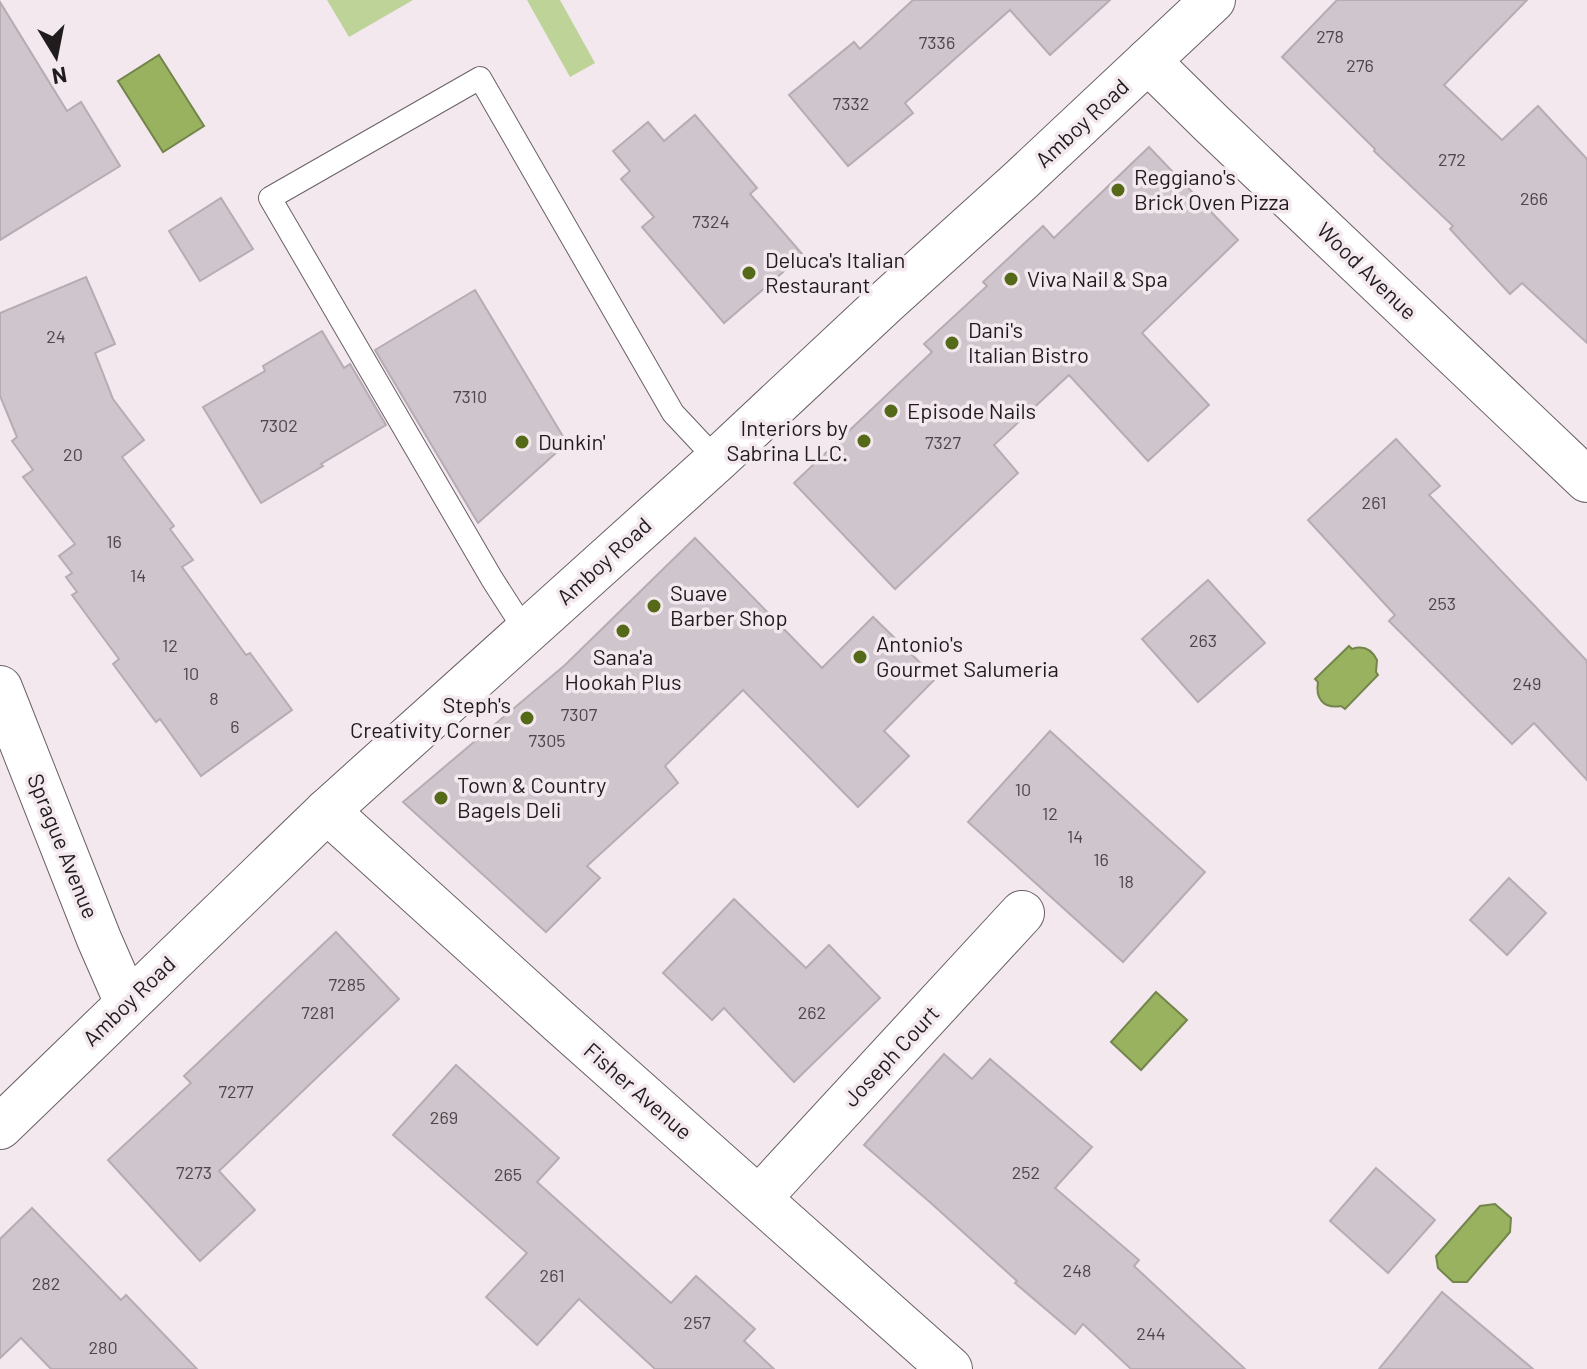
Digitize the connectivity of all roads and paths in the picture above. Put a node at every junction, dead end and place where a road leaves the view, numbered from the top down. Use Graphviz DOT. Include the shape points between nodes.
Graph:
graph roads {
  1 [pos="1213,0"];
  2 [pos="1148,61"];
  3 [pos="717,460"];
  4 [pos="1587,480"];
  5 [pos="526,632"];
  6 [pos="0,688"];
  7 [pos="327,811"];
  8 [pos="1022,913"];
  9 [pos="127,1003"];
  10 [pos="0,1127"];
  11 [pos="759,1198"];
  12 [pos="950,1369"];
  1 -- 2 [label="street, Amboy Road"];
  2 -- 3 [label="street, Amboy Road"];
  2 -- 4 [label="street, Wood Avenue"];
  3 -- 5 [label="street, Amboy Road"];
  3 -- 5 [label="lane" via="673,413 480,78 270,198"];
  5 -- 7 [label="street, Amboy Road"];
  6 -- 9 [label="street, Sprague Avenue"];
  7 -- 9 [label="street, Amboy Road"];
  7 -- 11 [label="street, Fisher Avenue"];
  8 -- 11 [label="street, Joseph Court"];
  9 -- 10 [label="street, Amboy Road"];
  11 -- 12 [label="street, Fisher Avenue"];
}
